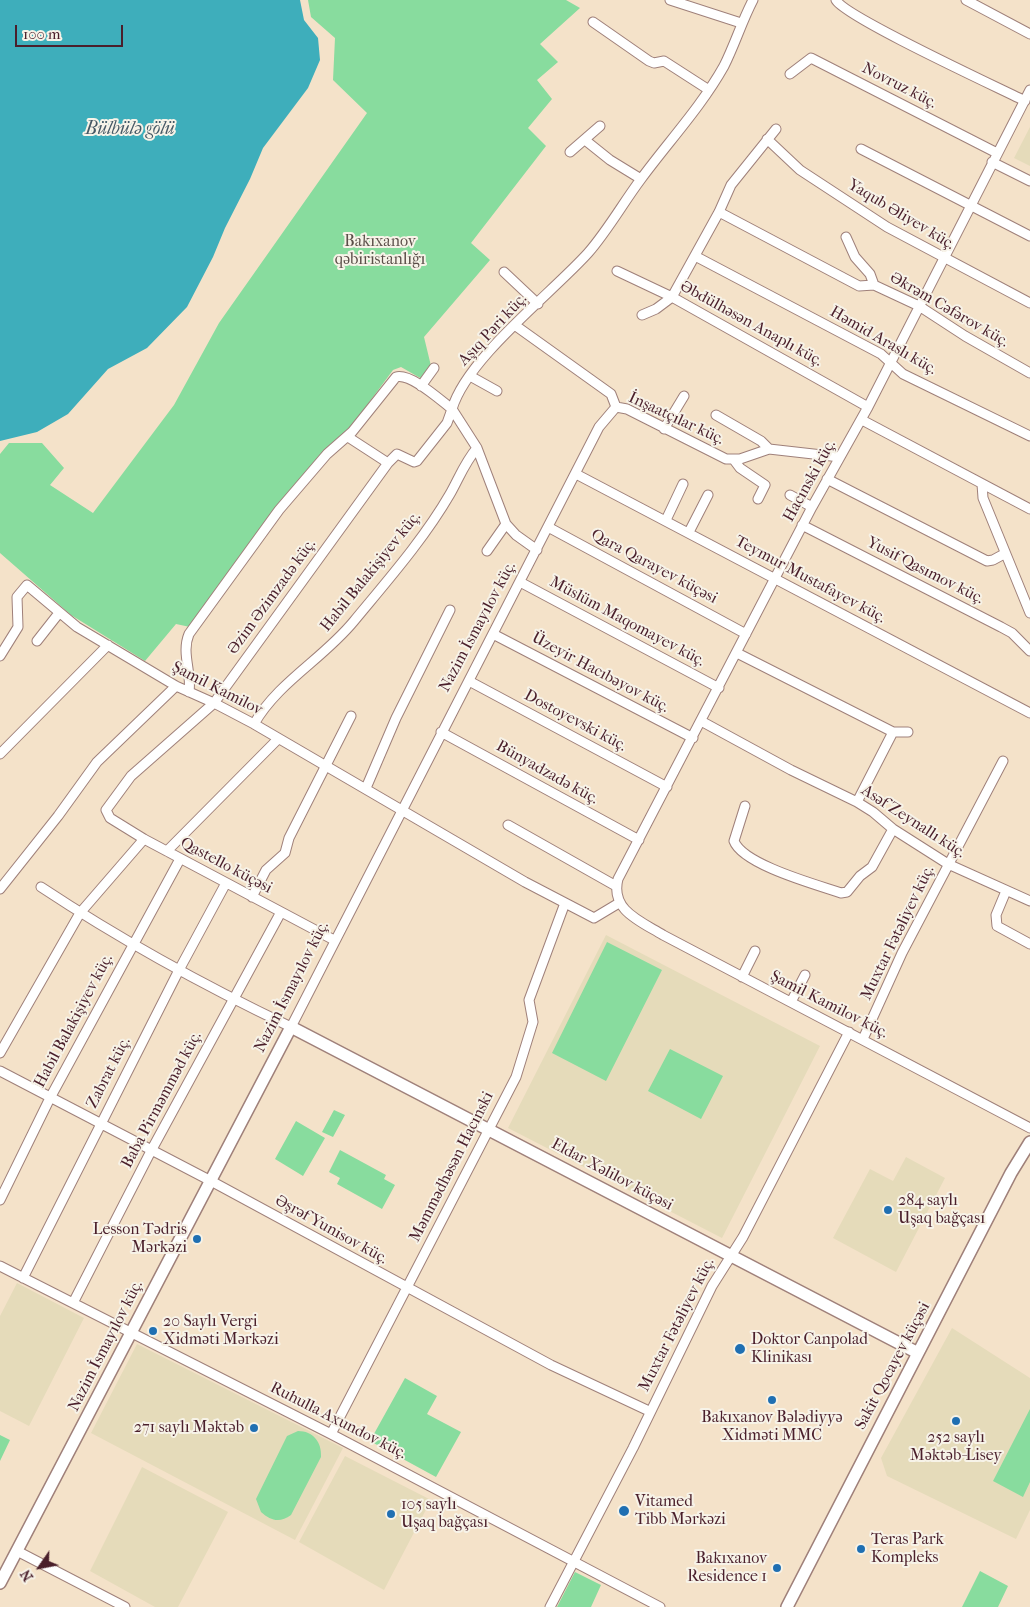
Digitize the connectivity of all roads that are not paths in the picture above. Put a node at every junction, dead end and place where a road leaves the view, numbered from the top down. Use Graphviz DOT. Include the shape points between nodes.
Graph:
graph roads {
  1 [pos="670,0"];
  2 [pos="753,0"];
  3 [pos="836,0"];
  4 [pos="966,0"];
  5 [pos="593,22"];
  6 [pos="741,24"];
  7 [pos="1030,34"];
  8 [pos="790,74"];
  9 [pos="709,90"];
  10 [pos="1030,90"];
  11 [pos="1025,101"];
  12 [pos="600,126"];
  13 [pos="776,129"];
  14 [pos="767,139"];
  15 [pos="585,140"];
  16 [pos="861,149"];
  17 [pos="570,152"];
  18 [pos="997,153"];
  19 [pos="992,162"];
  20 [pos="641,179"];
  21 [pos="1030,181"];
  22 [pos="970,205"];
  23 [pos="719,212"];
  24 [pos="1030,236"];
  25 [pos="846,237"];
  26 [pos="695,256"];
  27 [pos="944,259"];
  28 [pos="617,271"];
  29 [pos="504,272"];
  30 [pos="874,285"];
  31 [pos="672,297"];
  32 [pos="1030,303"];
  33 [pos="538,304"];
  34 [pos="919,306"];
  35 [pos="642,315"];
  36 [pos="516,326"];
  37 [pos="890,364"];
  38 [pos="434,368"];
  39 [pos="1030,373"];
  40 [pos="470,376"];
  41 [pos="421,386"];
  42 [pos="497,391"];
  43 [pos="684,396"];
  44 [pos="868,407"];
  45 [pos="616,408"];
  46 [pos="452,409"];
  47 [pos="716,414"];
  48 [pos="862,420"];
  49 [pos="664,428"];
  50 [pos="1030,436"];
  51 [pos="348,437"];
  52 [pos="476,448"];
  53 [pos="769,449"];
  54 [pos="840,456"];
  55 [pos="734,460"];
  56 [pos="388,463"];
  57 [pos="576,474"];
  58 [pos="827,478"];
  59 [pos="683,484"];
  60 [pos="982,484"];
  61 [pos="708,495"];
  62 [pos="790,495"];
  63 [pos="758,500"];
  64 [pos="812,507"];
  65 [pos="1030,509"];
  66 [pos="666,520"];
  67 [pos="506,524"];
  68 [pos="802,525"];
  69 [pos="548,527"];
  70 [pos="689,532"];
  71 [pos="537,550"];
  72 [pos="486,552"];
  73 [pos="1004,554"];
  74 [pos="775,578"];
  75 [pos="520,582"];
  76 [pos="450,610"];
  77 [pos="59,613"];
  78 [pos="1030,613"];
  79 [pos="493,634"];
  80 [pos="746,634"];
  81 [pos="37,640"];
  82 [pos="108,645"];
  83 [pos="1029,648"];
  84 [pos="737,653"];
  85 [pos="0,656"];
  86 [pos="468,681"];
  87 [pos="176,686"];
  88 [pos="719,688"];
  89 [pos="189,692"];
  90 [pos="214,703"];
  91 [pos="1030,713"];
  92 [pos="351,716"];
  93 [pos="701,721"];
  94 [pos="254,724"];
  95 [pos="442,732"];
  96 [pos="893,732"];
  97 [pos="908,732"];
  98 [pos="692,738"];
  99 [pos="278,739"];
  100 [pos="0,754"];
  101 [pos="1003,761"];
  102 [pos="326,767"];
  103 [pos="667,787"];
  104 [pos="366,788"];
  105 [pos="857,802"];
  106 [pos="745,806"];
  107 [pos="400,810"];
  108 [pos="106,813"];
  109 [pos="508,826"];
  110 [pos="893,829"];
  111 [pos="144,839"];
  112 [pos="639,840"];
  113 [pos="167,851"];
  114 [pos="180,859"];
  115 [pos="948,864"];
  116 [pos="226,883"];
  117 [pos="616,886"];
  118 [pos="41,887"];
  119 [pos="0,888"];
  120 [pos="1006,890"];
  121 [pos="252,897"];
  122 [pos="1030,901"];
  123 [pos="564,903"];
  124 [pos="619,903"];
  125 [pos="281,912"];
  126 [pos="80,913"];
  127 [pos="334,940"];
  128 [pos="133,943"];
  129 [pos="1030,944"];
  130 [pos="755,951"];
  131 [pos="179,970"];
  132 [pos="805,975"];
  133 [pos="742,977"];
  134 [pos="232,999"];
  135 [pos="791,1002"];
  136 [pos="290,1027"];
  137 [pos="849,1032"];
  138 [pos="863,1039"];
  139 [pos="0,1053"];
  140 [pos="0,1071"];
  141 [pos="50,1098"];
  142 [pos="100,1125"];
  143 [pos="1030,1128"];
  144 [pos="489,1129"];
  145 [pos="1030,1142"];
  146 [pos="151,1151"];
  147 [pos="211,1181"];
  148 [pos="0,1200"];
  149 [pos="731,1256"];
  150 [pos="0,1266"];
  151 [pos="23,1278"];
  152 [pos="407,1288"];
  153 [pos="73,1303"];
  154 [pos="130,1333"];
  155 [pos="918,1353"];
  156 [pos="649,1411"];
  157 [pos="331,1434"];
  158 [pos="18,1551"];
  159 [pos="574,1562"];
  160 [pos="1,1579"];
  161 [pos="125,1607"];
  162 [pos="550,1607"];
  163 [pos="660,1607"];
  164 [pos="787,1607"];
  1 -- 6 [label="street"];
  2 -- 6 [label="street, Aşıq Pəri küç."];
  3 -- 11 [label="street" via="848,10 930,54"];
  4 -- 7 [label="street"];
  5 -- 9 [label="street" via="649,61 664,61"];
  6 -- 9 [label="street, Aşıq Pəri küç."];
  8 -- 18 [label="street, Novruz küç." via="811,58"];
  9 -- 20 [label="street, Aşıq Pəri küç." via="691,118"];
  10 -- 11 [label="street, Hacınski küç."];
  11 -- 18 [label="street, Hacınski küç."];
  12 -- 15 [label="street"];
  13 -- 14 [label="street"];
  14 -- 23 [label="street" via="731,185"];
  14 -- 27 [label="street, Yaqub Əliyev küç." via="810,178"];
  15 -- 17 [label="street"];
  15 -- 20 [label="street"];
  16 -- 22 [label="street"];
  18 -- 19 [label="street, Hacınski küç."];
  19 -- 21 [label="street"];
  19 -- 22 [label="street, Hacınski küç."];
  20 -- 33 [label="street, Aşıq Pəri küç." via="588,253"];
  22 -- 24 [label="street"];
  22 -- 27 [label="street, Hacınski küç."];
  23 -- 26 [label="street"];
  23 -- 30 [label="street, Əkrəm Cəfərov küç." via="859,286"];
  25 -- 30 [label="street"];
  26 -- 31 [label="street"];
  26 -- 37 [label="street, Həmid Araslı küç." via="881,354"];
  27 -- 32 [label="street, Yaqub Əliyev küç."];
  27 -- 34 [label="street, Hacınski küç."];
  28 -- 31 [label="street, Əbdülhəsən Anaplı küç."];
  29 -- 33 [label="street"];
  30 -- 34 [label="street, Əkrəm Cəfərov küç."];
  31 -- 35 [label="street"];
  31 -- 44 [label="street, Əbdülhəsən Anaplı küç."];
  33 -- 36 [label="street, Aşıq Pəri küç."];
  34 -- 37 [label="street, Hacınski küç."];
  34 -- 39 [label="street, Əkrəm Cəfərov küç."];
  36 -- 40 [label="street, Aşıq Pəri küç."];
  36 -- 45 [label="street" via="611,394"];
  37 -- 44 [label="street, Hacınski küç."];
  37 -- 50 [label="street, Həmid Araslı küç." via="903,374"];
  38 -- 41 [label="street"];
  40 -- 42 [label="street"];
  40 -- 46 [label="street, Aşıq Pəri küç."];
  41 -- 46 [label="street"];
  41 -- 51 [label="street" via="404,377 396,377"];
  43 -- 49 [label="street"];
  44 -- 48 [label="street, Hacınski küç."];
  45 -- 49 [label="street, İnşaatçılar küç." via="627,409"];
  45 -- 57 [label="street, Nazim İsmayılov küç." via="599,427"];
  46 -- 52 [label="street"];
  46 -- 56 [label="street" via="447,423 417,461 397,454"];
  47 -- 53 [label="street"];
  48 -- 54 [label="street, Hacınski küç."];
  48 -- 60 [label="street"];
  49 -- 55 [label="street, İnşaatçılar küç." via="719,457"];
  51 -- 56 [label="street"];
  51 -- 89 [label="street" via="328,454 279,510 189,634 186,653"];
  52 -- 67 [label="street"];
  52 -- 94 [label="street, Habil Balakişiyev küç." via="450,494 353,622 326,651 277,691"];
  53 -- 54 [label="street, İnşaatçılar küç."];
  53 -- 55 [label="street, İnşaatçılar küç."];
  54 -- 58 [label="street, Hacınski küç."];
  55 -- 63 [label="street" via="747,474 765,485"];
  56 -- 90 [label="street, Əzim Əzimzadə küç."];
  57 -- 66 [label="street, Teymur Mustafayev küç."];
  57 -- 69 [label="street, Nazim İsmayılov küç."];
  58 -- 64 [label="street, Hacınski küç."];
  58 -- 73 [label="street" via="987,561"];
  59 -- 66 [label="street"];
  60 -- 65 [label="street"];
  60 -- 73 [label="street" via="983,498"];
  61 -- 70 [label="street"];
  62 -- 64 [label="street"];
  64 -- 68 [label="street, Hacınski küç."];
  66 -- 70 [label="street, Teymur Mustafayev küç."];
  67 -- 71 [label="street"];
  67 -- 72 [label="street"];
  68 -- 74 [label="street, Hacınski küç."];
  68 -- 83 [label="street, Yusif Qasımov küç." via="1001,627"];
  69 -- 71 [label="street, Nazim İsmayılov küç."];
  69 -- 80 [label="street, Qara Qarayev küçəsi"];
  70 -- 74 [label="street, Teymur Mustafayev küç."];
  71 -- 75 [label="street, Nazim İsmayılov küç."];
  73 -- 78 [label="street"];
  74 -- 80 [label="street, Hacınski küç."];
  74 -- 91 [label="street, Teymur Mustafayev küç."];
  75 -- 79 [label="street, Nazim İsmayılov küç."];
  75 -- 88 [label="street, Müslüm Maqomayev küç."];
  76 -- 104 [label="street" via="396,718"];
  77 -- 81 [label="street"];
  77 -- 82 [label="street, Şamil Kamilov"];
  77 -- 85 [label="street, Şamil Kamilov" via="27,585 17,597 18,627"];
  79 -- 86 [label="street, Nazim İsmayılov küç."];
  79 -- 98 [label="street, Üzeyir Hacıbəyov küç."];
  80 -- 84 [label="street, Hacınski küç."];
  82 -- 87 [label="street, Şamil Kamilov"];
  82 -- 100 [label="street"];
  84 -- 88 [label="street, Hacınski küç."];
  84 -- 96 [label="street"];
  86 -- 95 [label="street, Nazim İsmayılov küç."];
  86 -- 103 [label="street, Dostoyevski küç."];
  87 -- 89 [label="street, Şamil Kamilov"];
  87 -- 119 [label="street" via="97,762"];
  88 -- 93 [label="street, Hacınski küç."];
  89 -- 90 [label="street, Şamil Kamilov"];
  90 -- 94 [label="street, Şamil Kamilov"];
  90 -- 108 [label="street, Əzim Əzimzadə küç." via="131,776"];
  92 -- 102 [label="street"];
  93 -- 98 [label="street, Hacınski küç."];
  93 -- 105 [label="street, Asəf Zeynallı küç."];
  94 -- 99 [label="street, Şamil Kamilov"];
  95 -- 107 [label="street, Nazim İsmayılov küç."];
  95 -- 112 [label="street, Bünyadzadə küç."];
  96 -- 97 [label="street"];
  96 -- 105 [label="street"];
  98 -- 103 [label="street, Hacınski küç."];
  99 -- 102 [label="street, Şamil Kamilov"];
  99 -- 113 [label="street"];
  101 -- 115 [label="street, Muxtar Fətəliyev küç."];
  102 -- 104 [label="street, Şamil Kamilov"];
  102 -- 121 [label="street" via="289,838 285,853 266,870"];
  103 -- 112 [label="street, Hacınski küç."];
  104 -- 107 [label="street, Şamil Kamilov"];
  105 -- 110 [label="street, Asəf Zeynallı küç."];
  106 -- 110 [label="street" via="734,841 741,851 790,876 842,894 872,867"];
  107 -- 123 [label="street"];
  107 -- 127 [label="street, Nazim İsmayılov küç."];
  108 -- 111 [label="street, Qastello küçəsi"];
  109 -- 117 [label="street"];
  110 -- 115 [label="street, Asəf Zeynallı küç."];
  111 -- 113 [label="street, Qastello küçəsi"];
  111 -- 126 [label="street"];
  112 -- 117 [label="street, Hacınski küç."];
  113 -- 114 [label="street, Qastello küçəsi"];
  114 -- 116 [label="street, Qastello küçəsi"];
  114 -- 128 [label="street, Habil Balakişiyev küç."];
  115 -- 120 [label="street, Asəf Zeynallı küç."];
  115 -- 138 [label="street, Muxtar Fətəliyev küç."];
  116 -- 121 [label="street, Qastello küçəsi"];
  116 -- 131 [label="street, Zabrat küç."];
  117 -- 124 [label="street"];
  118 -- 126 [label="street"];
  120 -- 122 [label="street, Asəf Zeynallı küç."];
  120 -- 129 [label="street" via="996,915 997,926"];
  121 -- 125 [label="street, Qastello küçəsi"];
  123 -- 124 [label="street" via="594,918"];
  123 -- 144 [label="street, Məmmədhəsən Hacınski" via="529,1000 533,1022 516,1076"];
  124 -- 133 [label="street, Şamil Kamilov küç." via="625,911 663,935"];
  125 -- 127 [label="street, Qastello küçəsi"];
  125 -- 134 [label="street, Baba Pirməmməd küç."];
  126 -- 128 [label="street"];
  126 -- 139 [label="street"];
  127 -- 136 [label="street, Nazim İsmayılov küç."];
  128 -- 131 [label="street"];
  128 -- 141 [label="street, Habil Balakişiyev küç."];
  130 -- 133 [label="street"];
  131 -- 134 [label="street"];
  131 -- 142 [label="street, Zabrat küç."];
  132 -- 135 [label="street"];
  133 -- 135 [label="street, Şamil Kamilov küç."];
  134 -- 136 [label="street"];
  134 -- 146 [label="street, Baba Pirməmməd küç."];
  135 -- 137 [label="street, Şamil Kamilov küç."];
  136 -- 144 [label="street, Eldar Xəlilov küçəsi"];
  136 -- 147 [label="street, Nazim İsmayılov küç."];
  137 -- 138 [label="street, Şamil Kamilov küç."];
  137 -- 149 [label="street, Muxtar Fətəliyev küç."];
  138 -- 143 [label="street, Şamil Kamilov küç."];
  140 -- 141 [label="street, Əşrəf Yunisov küç."];
  141 -- 142 [label="street, Əşrəf Yunisov küç."];
  141 -- 148 [label="street, Habil Balakişiyev küç."];
  142 -- 146 [label="street, Əşrəf Yunisov küç."];
  142 -- 151 [label="street, Zabrat küç."];
  144 -- 149 [label="street, Eldar Xəlilov küçəsi"];
  144 -- 152 [label="street, Məmmədhəsən Hacınski"];
  145 -- 155 [label="street, Sakit Qocayev küçəsi"];
  146 -- 147 [label="street, Əşrəf Yunisov küç."];
  146 -- 153 [label="street, Baba Pirməmməd küç."];
  147 -- 152 [label="street, Əşrəf Yunisov küç."];
  147 -- 154 [label="street, Nazim İsmayılov küç."];
  149 -- 155 [label="street, Eldar Xəlilov küçəsi"];
  149 -- 156 [label="street, Muxtar Fətəliyev küç." via="712,1286"];
  150 -- 151 [label="street, Ruhulla Axundov küç."];
  151 -- 153 [label="street, Ruhulla Axundov küç."];
  152 -- 156 [label="street, Əşrəf Yunisov küç." via="551,1365"];
  152 -- 157 [label="street, Məmmədhəsən Hacınski"];
  153 -- 154 [label="street, Ruhulla Axundov küç."];
  154 -- 157 [label="street, Ruhulla Axundov küç."];
  154 -- 158 [label="street, Nazim İsmayılov küç."];
  155 -- 164 [label="street, Sakit Qocayev küçəsi"];
  156 -- 159 [label="street, Muxtar Fətəliyev küç."];
  157 -- 159 [label="street, Ruhulla Axundov küç."];
  158 -- 160 [label="street, Nazim İsmayılov küç."];
  158 -- 161 [label="street"];
  159 -- 162 [label="street, Muxtar Fətəliyev küç."];
  159 -- 163 [label="street, Ruhulla Axundov küç."];
}
